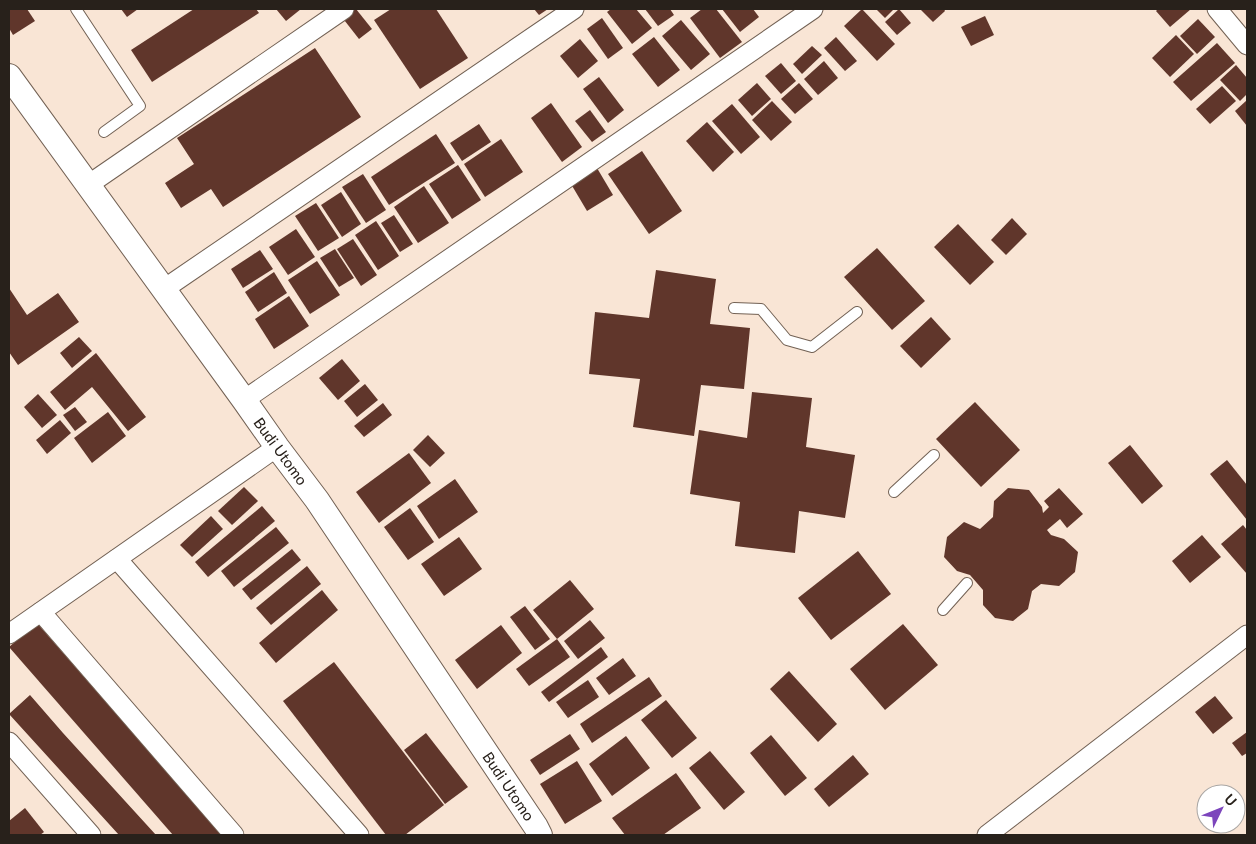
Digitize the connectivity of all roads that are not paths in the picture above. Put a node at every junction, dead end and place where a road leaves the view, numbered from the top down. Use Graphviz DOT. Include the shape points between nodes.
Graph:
graph roads {
  1 [pos="76,9"];
  2 [pos="344,9"];
  3 [pos="574,9"];
  4 [pos="812,9"];
  5 [pos="1217,9"];
  6 [pos="1247,45"];
  7 [pos="9,76"];
  8 [pos="104,132"];
  9 [pos="88,185"];
  10 [pos="164,289"];
  11 [pos="734,308"];
  12 [pos="857,312"];
  13 [pos="244,400"];
  14 [pos="277,447"];
  15 [pos="934,455"];
  16 [pos="894,492"];
  17 [pos="117,559"];
  18 [pos="967,583"];
  19 [pos="943,610"];
  20 [pos="41,612"];
  21 [pos="9,634"];
  22 [pos="1247,634"];
  23 [pos="9,742"];
  24 [pos="92,835"];
  25 [pos="234,835"];
  26 [pos="360,835"];
  27 [pos="540,835"];
  28 [pos="987,835"];
  1 -- 8 [label="lane" via="140,106"];
  2 -- 9 [label="street"];
  3 -- 10 [label="street"];
  4 -- 13 [label="street"];
  5 -- 6 [label="street"];
  7 -- 9 [label="street, Budi Utomo"];
  9 -- 10 [label="street, Budi Utomo"];
  10 -- 13 [label="street, Budi Utomo"];
  11 -- 12 [label="lane" via="761,309 788,340 812,347"];
  13 -- 14 [label="street, Budi Utomo"];
  14 -- 17 [label="street"];
  14 -- 27 [label="street, Budi Utomo" via="317,500"];
  15 -- 16 [label="lane"];
  17 -- 20 [label="street"];
  17 -- 26 [label="street"];
  18 -- 19 [label="lane"];
  20 -- 21 [label="street"];
  20 -- 25 [label="street"];
  22 -- 28 [label="street"];
  23 -- 24 [label="street"];
}
